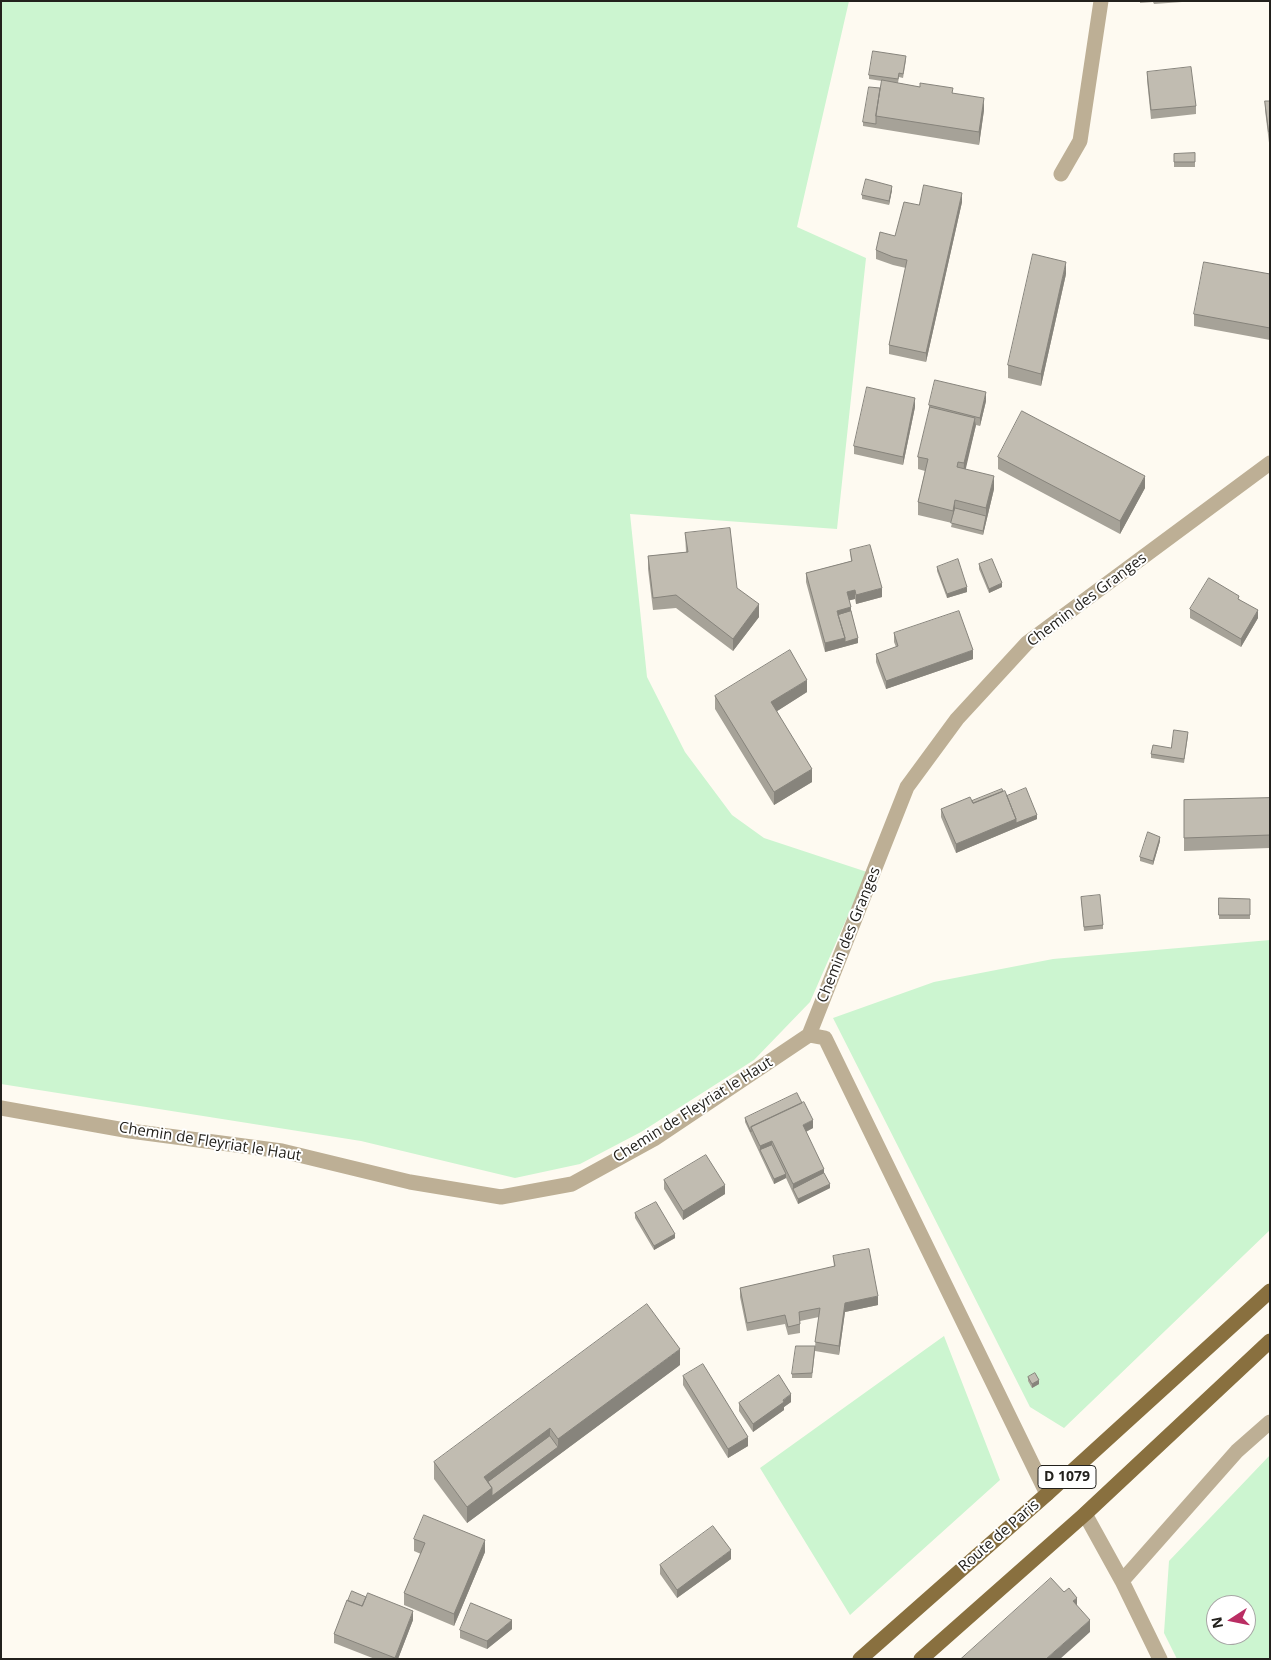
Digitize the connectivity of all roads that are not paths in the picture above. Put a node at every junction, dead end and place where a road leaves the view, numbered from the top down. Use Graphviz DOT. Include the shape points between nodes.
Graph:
graph roads {
  1 [pos="1101,1"];
  2 [pos="1061,174"];
  3 [pos="1270,464"];
  4 [pos="809,1035"];
  5 [pos="1,1108"];
  6 [pos="1270,1291"];
  7 [pos="1270,1341"];
  8 [pos="1270,1422"];
  9 [pos="1047,1494"];
  10 [pos="1085,1514"];
  11 [pos="1122,1581"];
  12 [pos="860,1659"];
  13 [pos="922,1659"];
  14 [pos="1160,1659"];
  1 -- 2 [label="street" via="1080,141"];
  3 -- 4 [label="street, Chemin des Granges" via="1027,643 958,719 907,787"];
  4 -- 5 [label="street, Chemin de Fleyriat le Haut" via="654,1138 572,1184 501,1198 410,1182 282,1151 130,1131"];
  4 -- 9 [label="street" via="825,1038"];
  6 -- 9 [label="main road, Route de Paris / D 1079"];
  7 -- 10 [label="main road, D 1079"];
  8 -- 11 [label="street" via="1237,1451"];
  9 -- 12 [label="main road, Route de Paris / D 1079"];
  10 -- 11 [label="street"];
  10 -- 13 [label="main road, D 1079"];
  11 -- 14 [label="street"];
}
